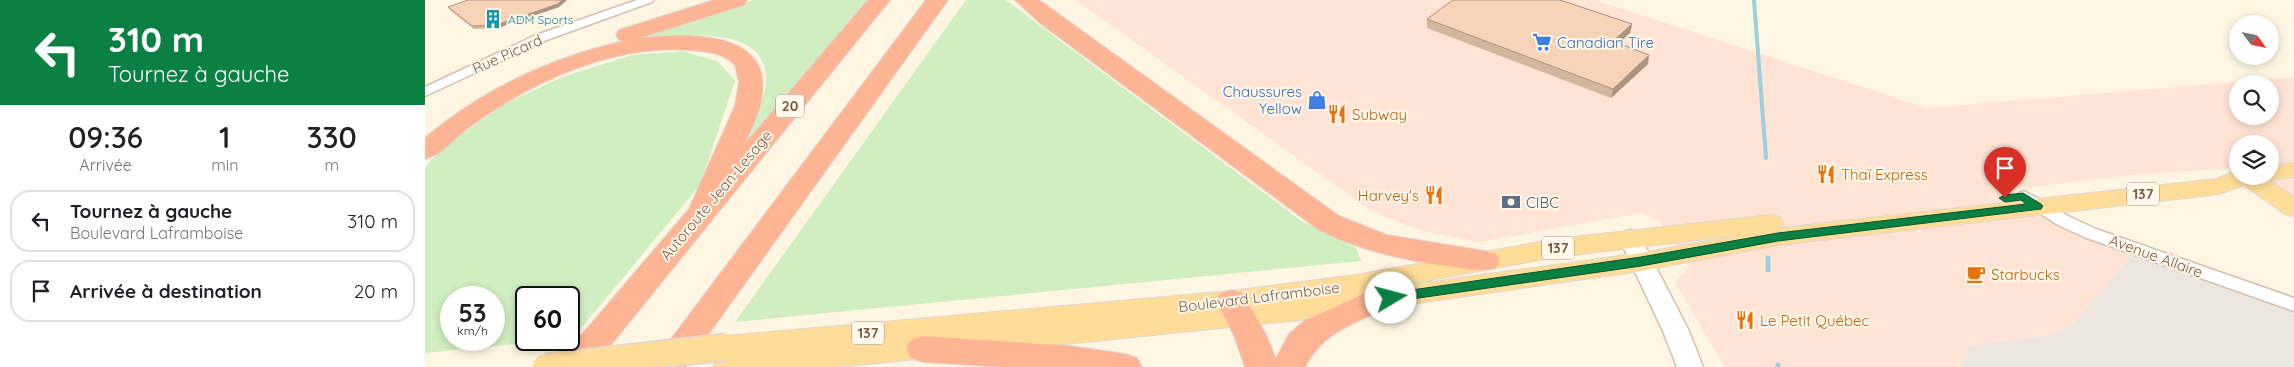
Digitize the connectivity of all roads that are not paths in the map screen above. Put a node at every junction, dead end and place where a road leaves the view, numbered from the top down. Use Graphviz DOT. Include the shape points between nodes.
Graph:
graph roads {
  1 [pos="736,0"];
  2 [pos="879,0"];
  3 [pos="937,0"];
  4 [pos="1026,0"];
  5 [pos="644,1"];
  6 [pos="425,92"];
  7 [pos="425,128"];
  8 [pos="425,151"];
  9 [pos="2294,170"];
  10 [pos="2279,172"];
  11 [pos="2229,176"];
  12 [pos="2229,182"];
  13 [pos="2260,185"];
  14 [pos="2030,201"];
  15 [pos="2294,208"];
  16 [pos="702,212"];
  17 [pos="1636,250"];
  18 [pos="1485,261"];
  19 [pos="1375,300"];
  20 [pos="2294,305"];
  21 [pos="1236,309"];
  22 [pos="923,349"];
  23 [pos="727,357"];
  24 [pos="546,367"];
  25 [pos="574,367"];
  26 [pos="667,367"];
  27 [pos="1125,367"];
  28 [pos="1262,367"];
  29 [pos="1288,367"];
  30 [pos="1690,367"];
  1 -- 7 [label="highway" via="535,67 468,100"];
  2 -- 16 [label="highway, Autoroute Jean-Lesage / 20"];
  3 -- 26 [label="highway"];
  4 -- 18 [label="highway" via="1329,223 1394,247"];
  5 -- 6 [label="street, Rue Picard" via="541,38"];
  8 -- 16 [label="highway" via="481,107 569,64 649,44 685,42 713,45 730,50 744,60 750,83 743,119"];
  9 -- 10 [label="main road"];
  11 -- 14 [label="main road, Boulevard Laframboise / 137" via="2205,176"];
  12 -- 14 [label="main road, Boulevard Laframboise / 137" via="2219,186"];
  13 -- 15 [label="main road"];
  14 -- 17 [label="main road, Boulevard Laframboise / 137" via="1778,237"];
  14 -- 20 [label="street, Avenue Allaire" via="2090,233"];
  16 -- 25 [label="highway, Autoroute Jean-Lesage / 20"];
  17 -- 18 [label="main road, Boulevard Laframboise / 137" via="1556,248"];
  17 -- 19 [label="main road, Boulevard Laframboise / 137"];
  17 -- 30 [label="street"];
  18 -- 21 [label="main road, Boulevard Laframboise / 137"];
  19 -- 21 [label="main road, Boulevard Laframboise / 137"];
  19 -- 29 [label="highway" via="1313,331 1301,343"];
  21 -- 22 [label="main road, Boulevard Laframboise / 137"];
  21 -- 23 [label="main road, Boulevard Laframboise / 137"];
  21 -- 28 [label="highway"];
  22 -- 23 [label="main road, Boulevard Laframboise / 137"];
  22 -- 27 [label="highway" via="1070,359"];
  23 -- 24 [label="main road, Boulevard Laframboise / 137, bridge"];
}
